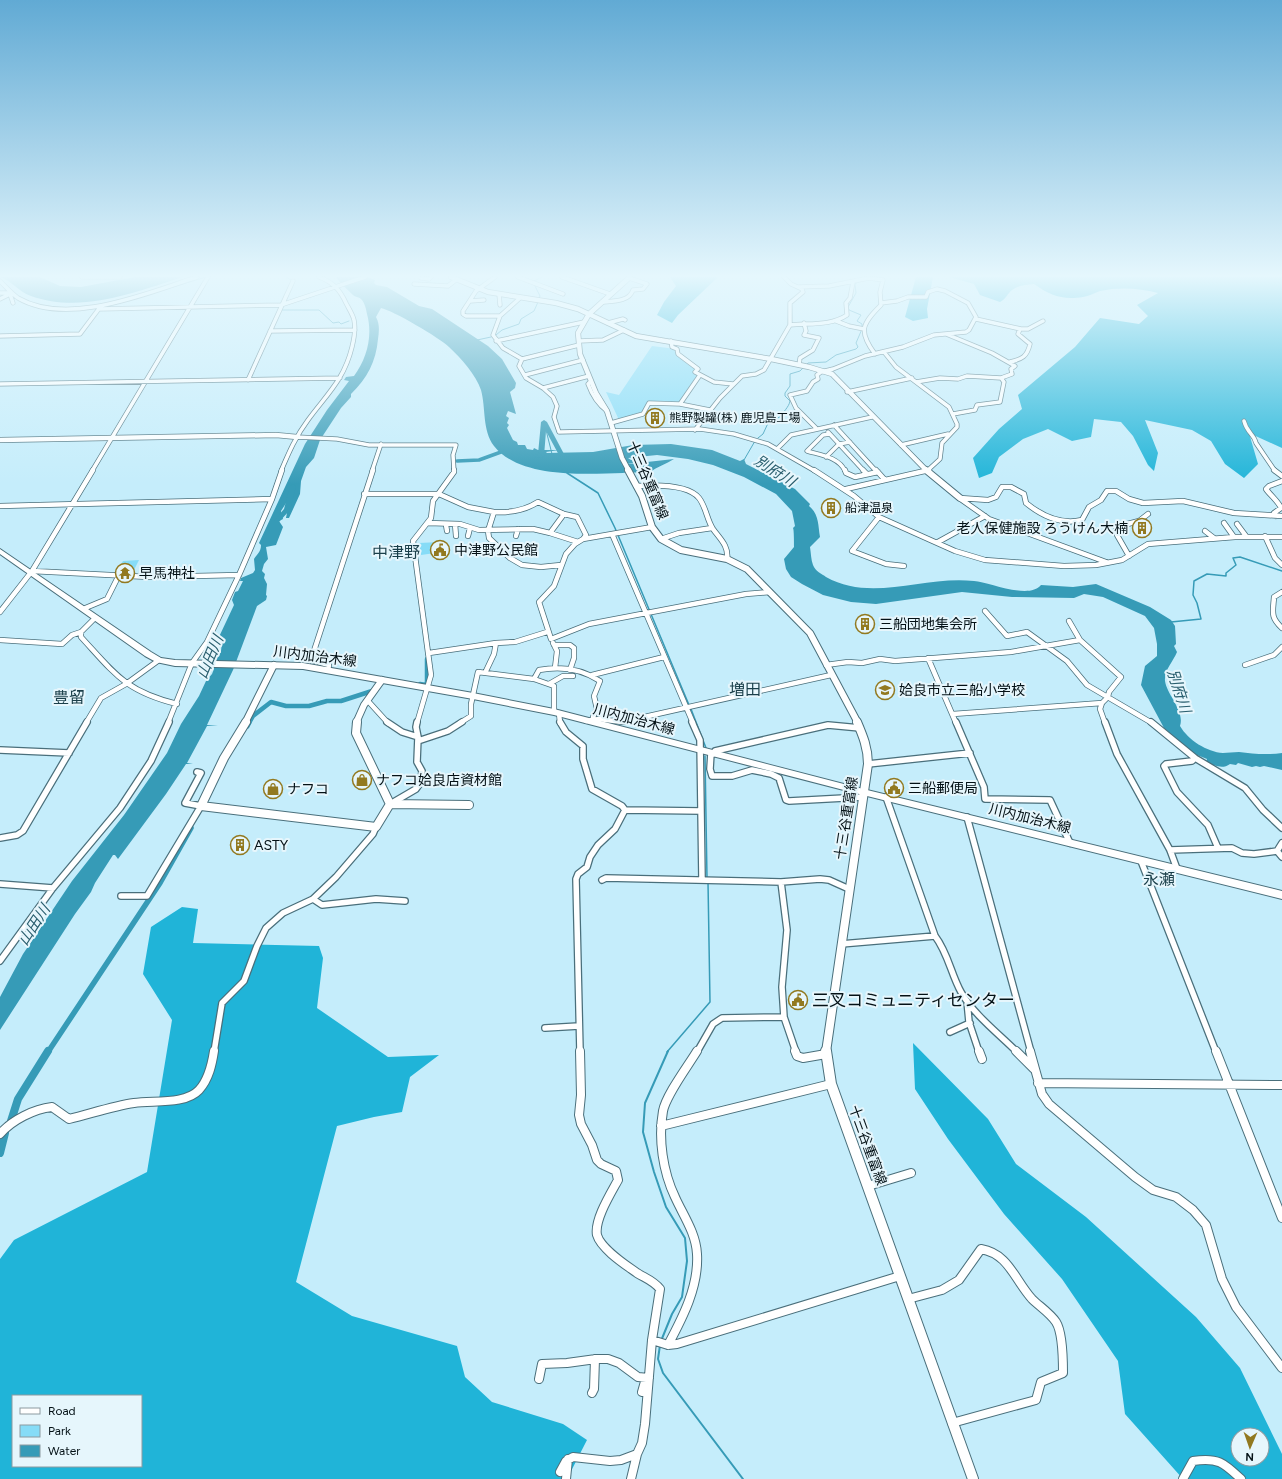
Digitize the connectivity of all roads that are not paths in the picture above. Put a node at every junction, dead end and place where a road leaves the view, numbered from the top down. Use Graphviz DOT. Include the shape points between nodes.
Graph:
graph roads {
  1 [pos="165,346"];
  2 [pos="263,346"];
  3 [pos="353,346"];
  4 [pos="501,346"];
  5 [pos="568,346"];
  6 [pos="580,346"];
  7 [pos="672,346"];
  8 [pos="699,346"];
  9 [pos="778,346"];
  10 [pos="815,346"];
  11 [pos="869,346"];
  12 [pos="903,346"];
  13 [pos="973,346"];
  14 [pos="1030,346"];
  15 [pos="884,352"];
  16 [pos="875,354"];
  17 [pos="522,359"];
  18 [pos="771,359"];
  19 [pos="583,360"];
  20 [pos="1009,362"];
  21 [pos="799,365"];
  22 [pos="824,371"];
  23 [pos="525,375"];
  24 [pos="700,375"];
  25 [pos="340,378"];
  26 [pos="912,378"];
  27 [pos="1001,378"];
  28 [pos="590,379"];
  29 [pos="248,380"];
  30 [pos="144,381"];
  31 [pos="916,382"];
  32 [pos="0,384"];
  33 [pos="733,384"];
  34 [pos="543,388"];
  35 [pos="847,392"];
  36 [pos="680,404"];
  37 [pos="710,410"];
  38 [pos="953,414"];
  39 [pos="872,417"];
  40 [pos="1244,421"];
  41 [pos="611,423"];
  42 [pos="834,425"];
  43 [pos="824,427"];
  44 [pos="817,429"];
  45 [pos="695,430"];
  46 [pos="614,432"];
  47 [pos="830,434"];
  48 [pos="951,434"];
  49 [pos="299,437"];
  50 [pos="111,438"];
  51 [pos="0,440"];
  52 [pos="850,442"];
  53 [pos="381,444"];
  54 [pos="839,444"];
  55 [pos="901,445"];
  56 [pos="778,448"];
  57 [pos="826,457"];
  58 [pos="927,471"];
  59 [pos="878,472"];
  60 [pos="867,474"];
  61 [pos="1282,476"];
  62 [pos="886,480"];
  63 [pos="1282,481"];
  64 [pos="636,486"];
  65 [pos="846,489"];
  66 [pos="364,494"];
  67 [pos="439,494"];
  68 [pos="960,498"];
  69 [pos="272,499"];
  70 [pos="72,504"];
  71 [pos="0,506"];
  72 [pos="527,510"];
  73 [pos="494,512"];
  74 [pos="523,514"];
  75 [pos="564,514"];
  76 [pos="1148,514"];
  77 [pos="985,516"];
  78 [pos="1276,516"];
  79 [pos="1282,516"];
  80 [pos="879,517"];
  81 [pos="428,523"];
  82 [pos="1224,523"];
  83 [pos="455,524"];
  84 [pos="1237,524"];
  85 [pos="446,525"];
  86 [pos="652,527"];
  87 [pos="470,528"];
  88 [pos="712,528"];
  89 [pos="518,529"];
  90 [pos="489,530"];
  91 [pos="447,531"];
  92 [pos="1205,531"];
  93 [pos="550,533"];
  94 [pos="614,534"];
  95 [pos="456,536"];
  96 [pos="468,536"];
  97 [pos="516,536"];
  98 [pos="1246,536"];
  99 [pos="1265,536"];
  100 [pos="1234,537"];
  101 [pos="1282,537"];
  102 [pos="1214,538"];
  103 [pos="661,539"];
  104 [pos="580,540"];
  105 [pos="938,542"];
  106 [pos="0,551"];
  107 [pos="1129,556"];
  108 [pos="727,559"];
  109 [pos="1107,562"];
  110 [pos="561,565"];
  111 [pos="904,566"];
  112 [pos="1282,566"];
  113 [pos="31,572"];
  114 [pos="239,575"];
  115 [pos="118,577"];
  116 [pos="770,592"];
  117 [pos="1282,592"];
  118 [pos="82,609"];
  119 [pos="985,611"];
  120 [pos="0,612"];
  121 [pos="647,613"];
  122 [pos="95,618"];
  123 [pos="1069,621"];
  124 [pos="1282,628"];
  125 [pos="81,632"];
  126 [pos="548,632"];
  127 [pos="551,639"];
  128 [pos="0,640"];
  129 [pos="1080,640"];
  130 [pos="496,643"];
  131 [pos="554,645"];
  132 [pos="1282,647"];
  133 [pos="1049,648"];
  134 [pos="429,654"];
  135 [pos="664,657"];
  136 [pos="928,658"];
  137 [pos="159,660"];
  138 [pos="193,663"];
  139 [pos="274,665"];
  140 [pos="826,665"];
  141 [pos="1246,665"];
  142 [pos="555,668"];
  143 [pos="328,670"];
  144 [pos="570,670"];
  145 [pos="578,672"];
  146 [pos="485,673"];
  147 [pos="831,674"];
  148 [pos="592,675"];
  149 [pos="534,679"];
  150 [pos="382,680"];
  151 [pos="126,684"];
  152 [pos="549,684"];
  153 [pos="428,688"];
  154 [pos="473,696"];
  155 [pos="1108,698"];
  156 [pos="368,702"];
  157 [pos="1102,703"];
  158 [pos="177,704"];
  159 [pos="686,707"];
  160 [pos="556,713"];
  161 [pos="953,714"];
  162 [pos="590,719"];
  163 [pos="860,728"];
  164 [pos="418,739"];
  165 [pos="0,750"];
  166 [pos="700,750"];
  167 [pos="69,753"];
  168 [pos="712,753"];
  169 [pos="970,753"];
  170 [pos="1195,758"];
  171 [pos="868,764"];
  172 [pos="197,772"];
  173 [pos="863,794"];
  174 [pos="886,797"];
  175 [pos="390,804"];
  176 [pos="469,805"];
  177 [pos="201,806"];
  178 [pos="625,810"];
  179 [pos="701,811"];
  180 [pos="968,817"];
  181 [pos="376,827"];
  182 [pos="1282,828"];
  183 [pos="0,838"];
  184 [pos="1070,843"];
  185 [pos="1282,843"];
  186 [pos="1218,848"];
  187 [pos="1170,850"];
  188 [pos="1277,851"];
  189 [pos="1282,857"];
  190 [pos="1141,860"];
  191 [pos="1177,869"];
  192 [pos="602,880"];
  193 [pos="703,880"];
  194 [pos="781,882"];
  195 [pos="0,884"];
  196 [pos="53,888"];
  197 [pos="849,889"];
  198 [pos="1282,895"];
  199 [pos="121,896"];
  200 [pos="313,899"];
  201 [pos="405,901"];
  202 [pos="935,936"];
  203 [pos="841,944"];
  204 [pos="0,961"];
  205 [pos="968,1001"];
  206 [pos="784,1017"];
  207 [pos="970,1024"];
  208 [pos="579,1026"];
  209 [pos="545,1028"];
  210 [pos="950,1032"];
  211 [pos="826,1054"];
  212 [pos="982,1059"];
  213 [pos="1035,1070"];
  214 [pos="1038,1083"];
  215 [pos="831,1084"];
  216 [pos="1229,1085"];
  217 [pos="1282,1085"];
  218 [pos="661,1126"];
  219 [pos="0,1134"];
  220 [pos="911,1173"];
  221 [pos="868,1186"];
  222 [pos="1282,1218"];
  223 [pos="900,1276"];
  224 [pos="908,1299"];
  225 [pos="654,1341"];
  226 [pos="668,1345"];
  227 [pos="595,1359"];
  228 [pos="1282,1368"];
  229 [pos="647,1378"];
  230 [pos="539,1379"];
  231 [pos="642,1392"];
  232 [pos="592,1393"];
  233 [pos="952,1423"];
  234 [pos="637,1454"];
  235 [pos="568,1459"];
  236 [pos="560,1472"];
  237 [pos="566,1479"];
  238 [pos="631,1479"];
  239 [pos="973,1479"];
  240 [pos="1183,1479"];
  241 [pos="1241,1479"];
  1 -- 30 [label="street"];
  2 -- 29 [label="street"];
  3 -- 25 [label="street"];
  4 -- 17 [label="street"];
  5 -- 17 [label="street"];
  6 -- 19 [label="street, 十三谷重富線"];
  7 -- 24 [label="street" via="698,369 695,372"];
  8 -- 18 [label="street"];
  9 -- 18 [label="street"];
  10 -- 21 [label="street" via="800,358"];
  11 -- 16 [label="street"];
  12 -- 15 [label="street"];
  13 -- 20 [label="street"];
  14 -- 20 [label="street" via="1022,359"];
  15 -- 16 [label="street"];
  15 -- 26 [label="street" via="896,367"];
  16 -- 22 [label="street"];
  17 -- 23 [label="street" via="518,366"];
  18 -- 21 [label="street"];
  18 -- 33 [label="street" via="764,370 742,376"];
  19 -- 23 [label="street"];
  19 -- 28 [label="street, 十三谷重富線"];
  20 -- 27 [label="street" via="1015,366 1010,368 1012,374"];
  21 -- 22 [label="street"];
  22 -- 35 [label="street" via="832,374"];
  22 -- 44 [label="street" via="817,376 818,379 807,391 790,395 796,408"];
  23 -- 34 [label="street"];
  24 -- 33 [label="street" via="714,382"];
  24 -- 36 [label="street"];
  25 -- 29 [label="street"];
  25 -- 49 [label="street"];
  26 -- 31 [label="street"];
  26 -- 35 [label="street"];
  27 -- 31 [label="street" via="967,376"];
  27 -- 38 [label="street" via="1004,382 1000,402 980,403 975,410"];
  28 -- 34 [label="street"];
  28 -- 41 [label="street, 十三谷重富線"];
  29 -- 30 [label="street"];
  30 -- 32 [label="street"];
  30 -- 50 [label="street"];
  31 -- 38 [label="street" via="944,403"];
  33 -- 37 [label="street"];
  34 -- 46 [label="street" via="556,402 554,417 559,432"];
  35 -- 39 [label="street"];
  36 -- 37 [label="street"];
  36 -- 41 [label="street" via="649,403 643,414"];
  37 -- 45 [label="street"];
  38 -- 48 [label="street" via="957,427"];
  39 -- 42 [label="street"];
  39 -- 55 [label="street"];
  40 -- 61 [label="street" via="1246,430 1255,438 1256,444 1275,471"];
  41 -- 46 [label="street, 十三谷重富線"];
  42 -- 43 [label="street"];
  42 -- 52 [label="street"];
  43 -- 44 [label="street"];
  43 -- 47 [label="street"];
  44 -- 56 [label="street" via="791,434"];
  45 -- 46 [label="street"];
  45 -- 56 [label="street" via="734,434"];
  46 -- 64 [label="street, 十三谷重富線"];
  47 -- 54 [label="street"];
  47 -- 57 [label="street" via="823,435 807,451"];
  48 -- 55 [label="street"];
  48 -- 58 [label="street" via="942,443 941,458"];
  49 -- 50 [label="street" via="276,435"];
  49 -- 53 [label="street" via="369,445"];
  49 -- 69 [label="street" via="283,466"];
  50 -- 51 [label="street"];
  50 -- 70 [label="street"];
  52 -- 54 [label="street"];
  52 -- 59 [label="street"];
  53 -- 66 [label="street"];
  53 -- 67 [label="street" via="456,445 453,455 454,472"];
  54 -- 57 [label="street"];
  54 -- 60 [label="street"];
  55 -- 58 [label="street"];
  56 -- 65 [label="street"];
  57 -- 60 [label="street" via="840,462 846,473 853,477"];
  58 -- 62 [label="street"];
  58 -- 68 [label="street"];
  59 -- 60 [label="street"];
  59 -- 62 [label="street"];
  62 -- 65 [label="street"];
  63 -- 78 [label="street" via="1266,489 1280,505 1281,508 1274,513"];
  64 -- 86 [label="street, 十三谷重富線"];
  64 -- 88 [label="street" via="677,489 695,495 699,498"];
  65 -- 80 [label="street"];
  66 -- 67 [label="street"];
  66 -- 143 [label="street" via="311,660 329,665"];
  67 -- 73 [label="street" via="468,507"];
  67 -- 81 [label="street" via="432,503 432,516"];
  68 -- 77 [label="street"];
  68 -- 78 [label="street" via="988,500 996,497 1002,487 1011,487 1024,494 1026,503 1038,512 1069,522 1082,520 1089,507 1101,500 1107,491 1120,493 1129,499 1144,503 1183,501 1224,511"];
  69 -- 70 [label="street"];
  69 -- 114 [label="street"];
  70 -- 71 [label="street"];
  70 -- 113 [label="street"];
  72 -- 73 [label="street"];
  72 -- 74 [label="street"];
  72 -- 75 [label="street" via="538,502"];
  73 -- 90 [label="street"];
  75 -- 93 [label="street"];
  75 -- 104 [label="street" via="579,519 586,535"];
  76 -- 107 [label="street" via="1139,521 1116,527 1117,535"];
  77 -- 105 [label="street"];
  77 -- 109 [label="street"];
  78 -- 79 [label="street"];
  80 -- 105 [label="street"];
  80 -- 111 [label="street" via="852,551 886,564"];
  81 -- 85 [label="street"];
  81 -- 134 [label="street" via="413,541"];
  82 -- 100 [label="street"];
  83 -- 85 [label="street"];
  83 -- 87 [label="street"];
  83 -- 95 [label="street"];
  84 -- 98 [label="street"];
  85 -- 91 [label="street"];
  86 -- 94 [label="street"];
  86 -- 103 [label="street, 十三谷重富線"];
  87 -- 90 [label="street"];
  87 -- 96 [label="street"];
  88 -- 103 [label="street" via="688,530"];
  88 -- 108 [label="street" via="727,548"];
  89 -- 90 [label="street"];
  89 -- 93 [label="street"];
  89 -- 97 [label="street"];
  90 -- 110 [label="street" via="489,539 514,561 530,567"];
  92 -- 102 [label="street"];
  93 -- 104 [label="street"];
  94 -- 104 [label="street"];
  94 -- 121 [label="street"];
  98 -- 99 [label="street"];
  98 -- 100 [label="street"];
  99 -- 101 [label="street"];
  99 -- 112 [label="street" via="1275,558"];
  100 -- 102 [label="street"];
  102 -- 107 [label="street" via="1148,544"];
  103 -- 108 [label="street, 十三谷重富線" via="681,550"];
  104 -- 110 [label="street" via="564,555"];
  105 -- 109 [label="street" via="975,558 1000,562 1071,566"];
  106 -- 113 [label="main road, 川内加治木線"];
  107 -- 109 [label="street" via="1116,562"];
  108 -- 116 [label="street, 十三谷重富線" via="747,569"];
  110 -- 126 [label="street" via="554,586 539,602"];
  113 -- 115 [label="street"];
  113 -- 118 [label="main road, 川内加治木線"];
  113 -- 120 [label="street"];
  114 -- 115 [label="street"];
  114 -- 138 [label="street" via="207,642"];
  115 -- 118 [label="street" via="107,599"];
  116 -- 121 [label="street" via="746,594"];
  116 -- 140 [label="street, 十三谷重富線" via="810,633"];
  117 -- 124 [label="street" via="1274,597 1271,615 1274,622"];
  118 -- 122 [label="main road, 川内加治木線"];
  119 -- 133 [label="street" via="1007,636 1027,632"];
  121 -- 127 [label="street" via="589,624"];
  121 -- 135 [label="street"];
  122 -- 125 [label="street"];
  122 -- 137 [label="main road, 川内加治木線"];
  123 -- 129 [label="street"];
  125 -- 128 [label="street" via="72,635 62,644"];
  125 -- 151 [label="street" via="81,637 105,666"];
  126 -- 127 [label="street"];
  126 -- 130 [label="street" via="515,642"];
  127 -- 131 [label="street"];
  129 -- 133 [label="street"];
  129 -- 155 [label="street" via="1122,677 1109,692"];
  130 -- 134 [label="street"];
  130 -- 146 [label="street"];
  131 -- 142 [label="street" via="557,651"];
  131 -- 144 [label="street" via="570,645 574,648"];
  132 -- 141 [label="street" via="1274,655"];
  133 -- 136 [label="street"];
  133 -- 155 [label="street" via="1067,661 1087,686"];
  134 -- 153 [label="street" via="431,675"];
  135 -- 148 [label="street"];
  135 -- 159 [label="street"];
  136 -- 140 [label="street" via="895,661 880,659"];
  136 -- 161 [label="street"];
  137 -- 138 [label="main road, 川内加治木線"];
  137 -- 151 [label="street"];
  138 -- 139 [label="main road, 川内加治木線"];
  138 -- 158 [label="street"];
  139 -- 143 [label="main road, 川内加治木線"];
  139 -- 177 [label="street"];
  140 -- 147 [label="street, 十三谷重富線"];
  142 -- 144 [label="street"];
  142 -- 149 [label="street" via="538,667"];
  143 -- 150 [label="main road, 川内加治木線"];
  144 -- 145 [label="street"];
  145 -- 148 [label="street"];
  145 -- 152 [label="street" via="572,677 563,676"];
  146 -- 149 [label="street"];
  146 -- 154 [label="street" via="478,672"];
  147 -- 159 [label="street"];
  147 -- 163 [label="street, 十三谷重富線"];
  148 -- 162 [label="street" via="600,681 593,696 597,708"];
  149 -- 152 [label="street"];
  150 -- 153 [label="main road, 川内加治木線"];
  150 -- 156 [label="street"];
  151 -- 158 [label="street" via="160,700"];
  151 -- 167 [label="street" via="101,698"];
  152 -- 160 [label="street" via="555,688"];
  153 -- 154 [label="main road, 川内加治木線"];
  153 -- 164 [label="street" via="416,727"];
  154 -- 160 [label="main road, 川内加治木線"];
  154 -- 164 [label="street" via="471,716 454,728"];
  155 -- 157 [label="street"];
  155 -- 170 [label="street" via="1150,721"];
  156 -- 164 [label="street" via="379,717 397,730"];
  156 -- 175 [label="street" via="356,721 356,733"];
  157 -- 161 [label="street"];
  157 -- 187 [label="street" via="1100,709 1117,754"];
  158 -- 196 [label="street" via="151,761 120,808"];
  159 -- 162 [label="street" via="622,722"];
  159 -- 166 [label="street" via="700,740"];
  160 -- 162 [label="main road, 川内加治木線"];
  160 -- 178 [label="street" via="563,730 583,746 583,758 592,789"];
  161 -- 169 [label="street"];
  162 -- 166 [label="main road, 川内加治木線"];
  163 -- 168 [label="street" via="828,725"];
  163 -- 171 [label="street, 十三谷重富線" via="868,754"];
  164 -- 175 [label="street" via="417,762 422,771 421,782 416,789"];
  165 -- 167 [label="street"];
  166 -- 168 [label="main road, 川内加治木線"];
  166 -- 179 [label="street"];
  167 -- 183 [label="street" via="24,831"];
  168 -- 173 [label="main road, 川内加治木線"];
  168 -- 173 [label="street" via="712,776 732,776 752,770 777,776 786,800 789,801"];
  169 -- 171 [label="street"];
  169 -- 184 [label="street" via="984,787 985,799 1050,800"];
  170 -- 182 [label="street" via="1245,788"];
  170 -- 186 [label="street" via="1192,761 1164,766 1177,792 1208,825"];
  171 -- 173 [label="street, 十三谷重富線"];
  172 -- 177 [label="street" via="201,773 185,803"];
  173 -- 174 [label="main road, 川内加治木線"];
  173 -- 197 [label="street, 十三谷重富線"];
  174 -- 180 [label="main road, 川内加治木線"];
  174 -- 202 [label="street"];
  175 -- 176 [label="street"];
  175 -- 181 [label="street"];
  177 -- 181 [label="street"];
  177 -- 199 [label="street" via="147,896"];
  178 -- 179 [label="street"];
  178 -- 208 [label="street" via="616,829 598,845 576,880"];
  179 -- 193 [label="street"];
  180 -- 184 [label="main road, 川内加治木線"];
  180 -- 213 [label="street"];
  181 -- 200 [label="street" via="373,834 336,877"];
  184 -- 190 [label="main road, 川内加治木線"];
  185 -- 188 [label="street"];
  186 -- 187 [label="street"];
  186 -- 188 [label="street" via="1232,848 1240,854 1270,854"];
  187 -- 191 [label="street"];
  188 -- 189 [label="street"];
  190 -- 191 [label="main road, 川内加治木線"];
  190 -- 216 [label="street"];
  191 -- 198 [label="main road, 川内加治木線"];
  192 -- 193 [label="street"];
  193 -- 194 [label="street"];
  194 -- 197 [label="street" via="820,879"];
  194 -- 206 [label="street" via="787,936 781,989"];
  195 -- 196 [label="street"];
  196 -- 204 [label="street"];
  197 -- 203 [label="street, 十三谷重富線"];
  200 -- 201 [label="street" via="322,905 376,899"];
  200 -- 219 [label="street" via="283,913 261,935 244,981 222,1003 210,1071 199,1090 179,1100 134,1103 70,1119 52,1107 42,1108 7,1126"];
  202 -- 203 [label="street"];
  202 -- 205 [label="street" via="942,945 961,992"];
  203 -- 211 [label="street, 十三谷重富線"];
  205 -- 207 [label="street"];
  205 -- 213 [label="street"];
  206 -- 211 [label="street" via="798,1056 803,1058"];
  206 -- 218 [label="street" via="722,1018 714,1024 664,1105"];
  207 -- 210 [label="street"];
  207 -- 212 [label="street"];
  208 -- 209 [label="street"];
  208 -- 225 [label="street" via="581,1095 578,1118 593,1146 597,1161 618,1173 618,1180 596,1233 600,1242 610,1251 637,1273 656,1283 660,1289"];
  211 -- 215 [label="street, 十三谷重富線"];
  213 -- 214 [label="street"];
  214 -- 216 [label="street"];
  214 -- 228 [label="street" via="1049,1104 1153,1190 1176,1197 1193,1210 1206,1225 1222,1279 1236,1307"];
  215 -- 218 [label="street"];
  215 -- 221 [label="street, 十三谷重富線"];
  216 -- 217 [label="street"];
  216 -- 222 [label="street"];
  218 -- 226 [label="street" via="668,1180 697,1252 691,1296"];
  220 -- 221 [label="street"];
  221 -- 223 [label="street, 十三谷重富線"];
  223 -- 224 [label="street, 十三谷重富線"];
  223 -- 226 [label="street"];
  224 -- 233 [label="street, 十三谷重富線"];
  224 -- 233 [label="street" via="942,1290 959,1280 981,1249 992,1251 1007,1263 1031,1298 1056,1322 1063,1349 1063,1373 1041,1382 1036,1400"];
  225 -- 226 [label="street"];
  225 -- 229 [label="street"];
  227 -- 229 [label="street" via="615,1361 630,1374 641,1379"];
  227 -- 230 [label="street" via="542,1364"];
  227 -- 232 [label="street"];
  229 -- 231 [label="street"];
  229 -- 234 [label="street" via="645,1424"];
  233 -- 239 [label="street, 十三谷重富線"];
  234 -- 235 [label="street" via="610,1461 574,1457"];
  234 -- 238 [label="street"];
  235 -- 236 [label="street"];
  235 -- 237 [label="street"];
  240 -- 241 [label="street" via="1193,1461 1208,1458 1221,1461"];
}
